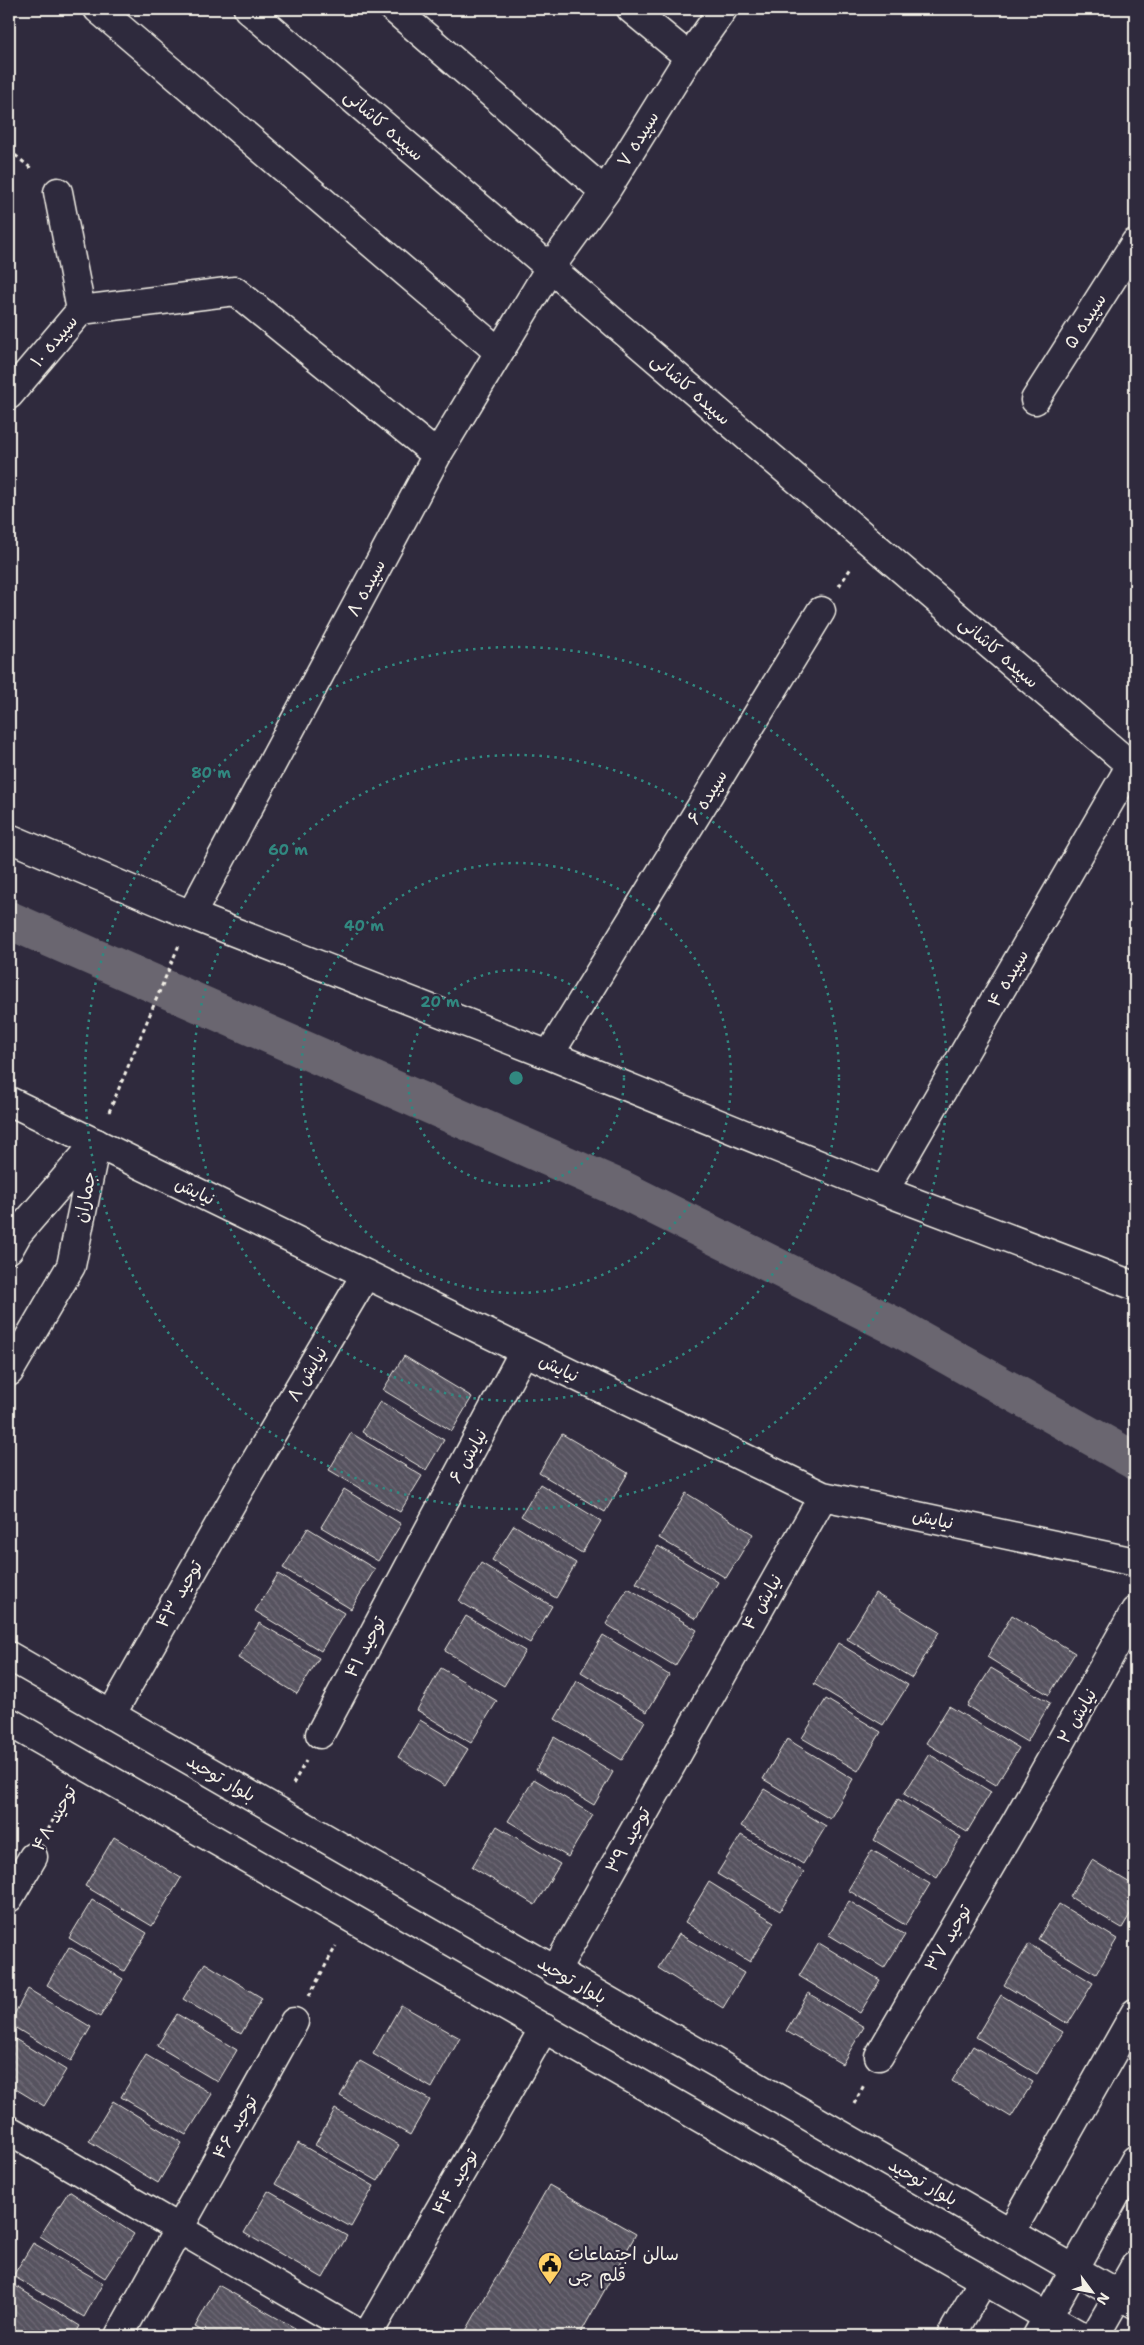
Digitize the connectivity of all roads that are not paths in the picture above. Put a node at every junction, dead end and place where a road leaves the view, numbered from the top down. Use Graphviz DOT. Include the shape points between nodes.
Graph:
graph roads {
  1 [pos="98,9"];
  2 [pos="248,9"];
  3 [pos="394,9"];
  4 [pos="631,9"];
  5 [pos="723,9"];
  6 [pos="689,57"];
  7 [pos="58,192"];
  8 [pos="605,192"];
  9 [pos="1135,243"];
  10 [pos="550,268"];
  11 [pos="81,310"];
  12 [pos="499,352"];
  13 [pos="9,395"];
  14 [pos="1035,400"];
  15 [pos="437,455"];
  16 [pos="821,611"];
  17 [pos="1133,767"];
  18 [pos="9,838"];
  19 [pos="191,915"];
  20 [pos="549,1054"];
  21 [pos="9,1101"];
  22 [pos="96,1143"];
  23 [pos="884,1190"];
  24 [pos="9,1249"];
  25 [pos="366,1274"];
  26 [pos="1135,1286"];
  27 [pos="524,1351"];
  28 [pos="9,1372"];
  29 [pos="248,1474"];
  30 [pos="822,1496"];
  31 [pos="411,1560"];
  32 [pos="1135,1562"];
  33 [pos="1135,1611"];
  34 [pos="9,1656"];
  35 [pos="702,1709"];
  36 [pos="111,1715"];
  37 [pos="9,1722"];
  38 [pos="320,1734"];
  39 [pos="1017,1820"];
  40 [pos="33,1857"];
  41 [pos="9,1898"];
  42 [pos="555,1971"];
  43 [pos="1135,2014"];
  44 [pos="294,2022"];
  45 [pos="544,2028"];
  46 [pos="879,2056"];
  47 [pos="9,2130"];
  48 [pos="1135,2160"];
  49 [pos="178,2228"];
  50 [pos="1011,2232"];
  51 [pos="1135,2266"];
  52 [pos="1074,2269"];
  53 [pos="983,2280"];
  54 [pos="1127,2299"];
  55 [pos="1042,2327"];
  56 [pos="119,2336"];
  57 [pos="363,2336"];
  58 [pos="367,2336"];
  59 [pos="951,2336"];
  60 [pos="1081,2336"];
  61 [pos="1095,2336"];
  1 -- 12 [label="street"];
  2 -- 10 [label="street, سپیده کاشانی"];
  3 -- 8 [label="street"];
  4 -- 6 [label="street"];
  5 -- 6 [label="street, سپیده ۷"];
  6 -- 8 [label="street, سپیده ۷"];
  7 -- 11 [label="street"];
  8 -- 10 [label="street, سپیده ۷"];
  9 -- 14 [label="street, سپیده ۵"];
  10 -- 12 [label="street, سپیده ۸"];
  10 -- 17 [label="street, سپیده کاشانی"];
  11 -- 13 [label="street, سپیده ۱۰"];
  11 -- 15 [label="street" via="235,291"];
  12 -- 15 [label="street, سپیده ۸"];
  15 -- 19 [label="street, سپیده ۸"];
  16 -- 20 [label="street, سپیده ۶"];
  17 -- 23 [label="street, سپیده ۴"];
  18 -- 19 [label="street"];
  19 -- 20 [label="street"];
  20 -- 23 [label="street"];
  21 -- 22 [label="street, نیایش"];
  22 -- 24 [label="street, جماران" via="18,1233"];
  22 -- 25 [label="street, نیایش"];
  22 -- 28 [label="street, جماران" via="71,1266"];
  23 -- 26 [label="street"];
  25 -- 27 [label="street, نیایش"];
  25 -- 29 [label="street, نیایش ۸"];
  27 -- 30 [label="street, نیایش"];
  27 -- 31 [label="street, نیایش ۶"];
  29 -- 36 [label="street, توحید ۴۳"];
  30 -- 32 [label="street, نیایش"];
  30 -- 35 [label="street, نیایش ۴"];
  31 -- 38 [label="street, توحید ۴۱"];
  33 -- 39 [label="street, نیایش ۲"];
  34 -- 36 [label="street, بلوار توحید"];
  35 -- 42 [label="street, توحید ۳۹"];
  36 -- 42 [label="street, بلوار توحید"];
  37 -- 45 [label="street"];
  39 -- 46 [label="street, توحید ۳۷"];
  40 -- 41 [label="street, توحید ۴۸"];
  42 -- 50 [label="street, بلوار توحید"];
  43 -- 50 [label="street"];
  44 -- 49 [label="street, توحید ۴۶"];
  45 -- 53 [label="street"];
  45 -- 58 [label="street, توحید ۴۴"];
  47 -- 49 [label="street"];
  48 -- 52 [label="street"];
  49 -- 56 [label="street, توحید ۴۶"];
  49 -- 57 [label="street"];
  50 -- 52 [label="street, بلوار توحید"];
  51 -- 54 [label="street"];
  52 -- 54 [label="street, بلوار توحید"];
  52 -- 55 [label="street"];
  53 -- 55 [label="street"];
  53 -- 59 [label="street"];
  54 -- 61 [label="street"];
  55 -- 60 [label="street"];
}
